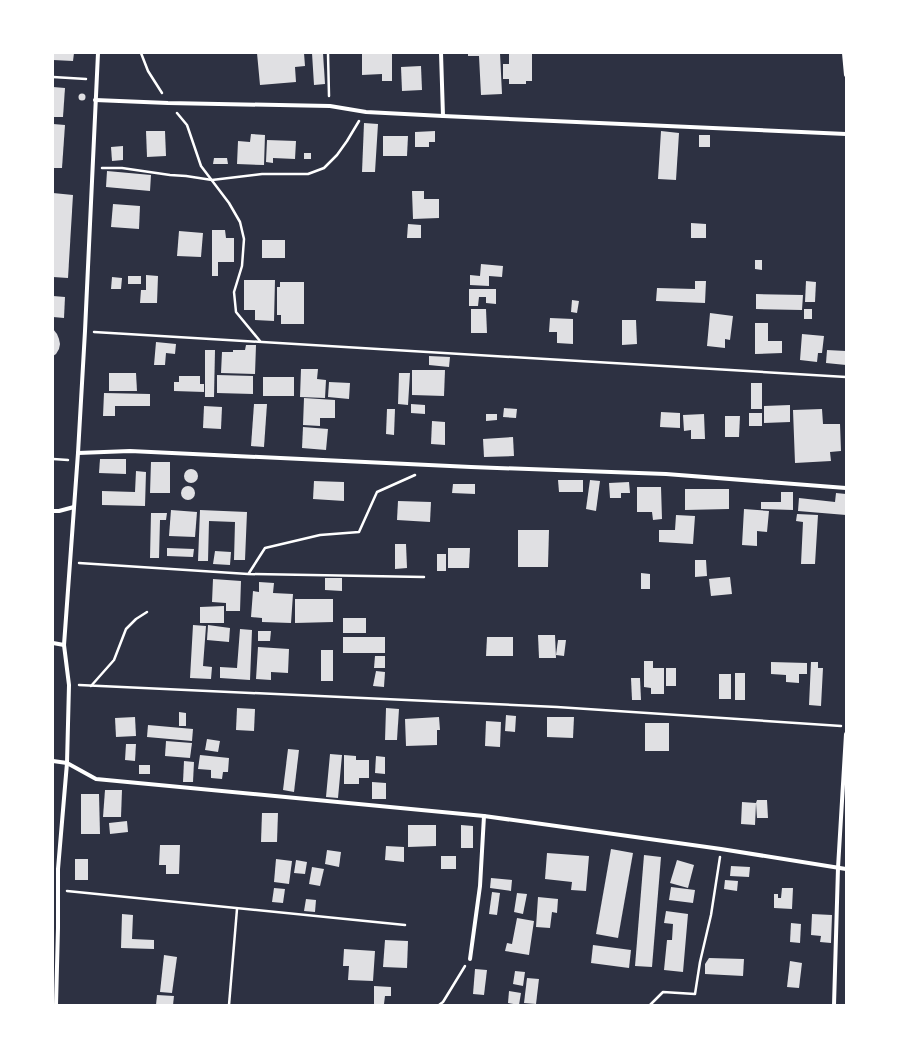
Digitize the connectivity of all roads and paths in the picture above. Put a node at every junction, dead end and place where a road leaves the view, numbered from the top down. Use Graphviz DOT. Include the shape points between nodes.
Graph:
graph roads {
  1 [pos="98,53"];
  2 [pos="141,53"];
  3 [pos="328,53"];
  4 [pos="441,53"];
  5 [pos="844,53"];
  6 [pos="846,75"];
  7 [pos="53,77"];
  8 [pos="96,80"];
  9 [pos="95,100"];
  10 [pos="168,103"];
  11 [pos="330,106"];
  12 [pos="366,112"];
  13 [pos="442,116"];
  14 [pos="846,134"];
  15 [pos="92,167"];
  16 [pos="212,180"];
  17 [pos="85,331"];
  18 [pos="260,342"];
  19 [pos="846,377"];
  20 [pos="78,453"];
  21 [pos="53,458"];
  22 [pos="77,461"];
  23 [pos="418,474"];
  24 [pos="846,488"];
  25 [pos="74,507"];
  26 [pos="53,511"];
  27 [pos="70,562"];
  28 [pos="248,574"];
  29 [pos="424,577"];
  30 [pos="147,612"];
  31 [pos="53,643"];
  32 [pos="64,645"];
  33 [pos="68,685"];
  34 [pos="90,686"];
  35 [pos="846,727"];
  36 [pos="846,734"];
  37 [pos="53,761"];
  38 [pos="67,763"];
  39 [pos="484,816"];
  40 [pos="721,849"];
  41 [pos="838,868"];
  42 [pos="53,869"];
  43 [pos="58,869"];
  44 [pos="846,869"];
  45 [pos="59,890"];
  46 [pos="237,909"];
  47 [pos="405,925"];
  48 [pos="470,958"];
  49 [pos="56,1005"];
  50 [pos="229,1005"];
  51 [pos="439,1005"];
  52 [pos="650,1005"];
  53 [pos="834,1005"];
  1 -- 8 [label="street"];
  2 -- 10 [label="path" via="148,71"];
  3 -- 11 [label="path"];
  4 -- 13 [label="street"];
  5 -- 6 [label="street"];
  7 -- 8 [label="path"];
  8 -- 9 [label="street"];
  9 -- 10 [label="street"];
  9 -- 15 [label="street"];
  10 -- 11 [label="street"];
  10 -- 16 [label="path" via="187,125 201,166"];
  11 -- 12 [label="street"];
  12 -- 13 [label="street"];
  12 -- 16 [label="path" via="337,155 324,168 308,174 262,174"];
  13 -- 14 [label="street"];
  15 -- 16 [label="path" via="122,168"];
  15 -- 17 [label="street"];
  16 -- 18 [label="path" via="240,222 244,239 242,266 234,292 236,312"];
  17 -- 18 [label="path"];
  17 -- 20 [label="street"];
  18 -- 19 [label="path"];
  20 -- 22 [label="street"];
  20 -- 24 [label="street" via="130,451 666,474"];
  21 -- 22 [label="path"];
  22 -- 25 [label="street"];
  23 -- 28 [label="path" via="377,492 359,532 320,535 265,548"];
  25 -- 26 [label="street" via="59,512"];
  25 -- 27 [label="street"];
  27 -- 28 [label="path"];
  27 -- 32 [label="street"];
  28 -- 29 [label="path"];
  30 -- 34 [label="path" via="126,629 114,660"];
  31 -- 32 [label="street"];
  32 -- 33 [label="street"];
  33 -- 34 [label="path"];
  33 -- 38 [label="street"];
  34 -- 35 [label="path" via="557,707"];
  36 -- 41 [label="street"];
  37 -- 38 [label="street"];
  38 -- 39 [label="street" via="96,779"];
  38 -- 43 [label="street"];
  39 -- 40 [label="street"];
  39 -- 48 [label="street" via="480,886"];
  40 -- 41 [label="street"];
  40 -- 52 [label="path" via="695,994 663,992"];
  41 -- 44 [label="street"];
  41 -- 53 [label="street"];
  42 -- 43 [label="street"];
  43 -- 45 [label="street"];
  45 -- 46 [label="path"];
  45 -- 49 [label="street"];
  46 -- 47 [label="path"];
  46 -- 50 [label="path"];
  48 -- 51 [label="path"];
}
